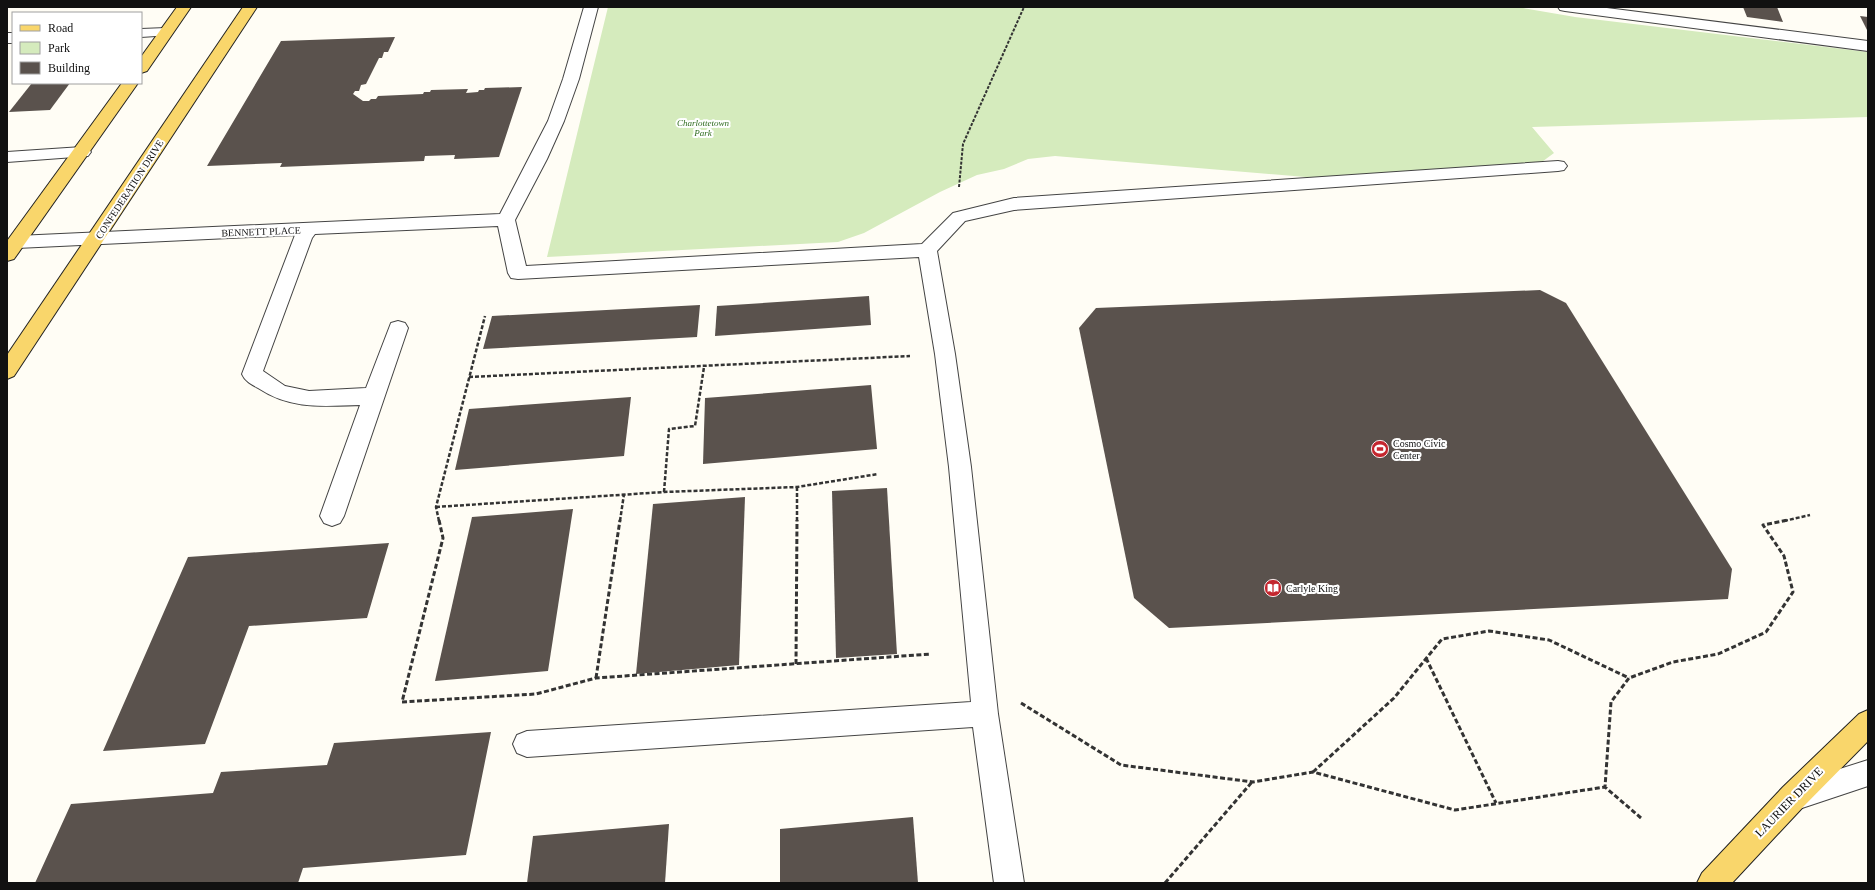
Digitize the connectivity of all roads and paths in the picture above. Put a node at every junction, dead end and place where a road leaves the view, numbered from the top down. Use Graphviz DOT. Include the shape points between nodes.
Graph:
graph roads {
  1 [pos="184,7"];
  2 [pos="250,7"];
  3 [pos="591,7"];
  4 [pos="1024,7"];
  5 [pos="1565,7"];
  6 [pos="166,32"];
  7 [pos="142,33"];
  8 [pos="1868,46"];
  9 [pos="142,67"];
  10 [pos="129,84"];
  11 [pos="82,152"];
  12 [pos="7,157"];
  13 [pos="1558,166"];
  14 [pos="959,217"];
  15 [pos="506,220"];
  16 [pos="310,229"];
  17 [pos="97,238"];
  18 [pos="12,248"];
  19 [pos="927,250"];
  20 [pos="485,316"];
  21 [pos="398,328"];
  22 [pos="945,354"];
  23 [pos="704,367"];
  24 [pos="7,371"];
  25 [pos="469,376"];
  26 [pos="374,396"];
  27 [pos="878,474"];
  28 [pos="798,487"];
  29 [pos="664,492"];
  30 [pos="624,494"];
  31 [pos="436,507"];
  32 [pos="1810,515"];
  33 [pos="332,516"];
  34 [pos="931,654"];
  35 [pos="1426,658"];
  36 [pos="796,664"];
  37 [pos="596,678"];
  38 [pos="1629,678"];
  39 [pos="982,679"];
  40 [pos="985,714"];
  41 [pos="1868,723"];
  42 [pos="527,744"];
  43 [pos="1313,772"];
  44 [pos="1868,772"];
  45 [pos="1253,782"];
  46 [pos="1605,787"];
  47 [pos="1792,797"];
  48 [pos="1496,803"];
  49 [pos="1641,818"];
  50 [pos="1009,883"];
  51 [pos="1165,883"];
  52 [pos="1712,883"];
  1 -- 6 [label="main road"];
  2 -- 17 [label="main road, CONFEDERATION DRIVE"];
  3 -- 15 [label="street" via="570,86 556,123"];
  4 -- 14 [label="path" via="963,144 958,191"];
  5 -- 8 [label="street"];
  6 -- 7 [label="street"];
  6 -- 9 [label="main road"];
  10 -- 11 [label="main road"];
  11 -- 12 [label="street"];
  11 -- 18 [label="main road"];
  13 -- 14 [label="street" via="1014,204"];
  14 -- 19 [label="street"];
  15 -- 16 [label="street, BENNETT PLACE"];
  15 -- 19 [label="street" via="518,273"];
  16 -- 17 [label="street, BENNETT PLACE"];
  16 -- 26 [label="street" via="304,236 285,283 252,374 279,392 309,399"];
  17 -- 18 [label="street, BENNETT PLACE"];
  17 -- 24 [label="main road, CONFEDERATION DRIVE"];
  19 -- 22 [label="street"];
  20 -- 25 [label="path"];
  21 -- 26 [label="street"];
  22 -- 23 [label="path"];
  22 -- 39 [label="street" via="961,475"];
  23 -- 25 [label="path"];
  23 -- 29 [label="path" via="696,426 669,429"];
  25 -- 31 [label="path"];
  26 -- 33 [label="street"];
  27 -- 28 [label="path"];
  28 -- 29 [label="path"];
  28 -- 36 [label="path"];
  29 -- 30 [label="path"];
  30 -- 31 [label="path"];
  30 -- 37 [label="path"];
  31 -- 37 [label="path" via="443,538 402,702 536,694"];
  32 -- 38 [label="path" via="1763,525 1784,556 1793,592 1766,632 1718,654 1673,662"];
  34 -- 36 [label="path"];
  35 -- 38 [label="path" via="1442,639 1489,631 1549,640"];
  35 -- 43 [label="path" via="1394,698"];
  35 -- 48 [label="path"];
  36 -- 37 [label="path"];
  38 -- 46 [label="path" via="1611,702"];
  39 -- 40 [label="street"];
  39 -- 45 [label="path" via="1121,766"];
  40 -- 42 [label="street"];
  40 -- 50 [label="street"];
  41 -- 47 [label="main road, LAURIER DRIVE"];
  43 -- 45 [label="path"];
  43 -- 48 [label="path" via="1454,810"];
  44 -- 47 [label="street"];
  45 -- 51 [label="path"];
  46 -- 48 [label="path"];
  46 -- 49 [label="path"];
  47 -- 52 [label="main road, LAURIER DRIVE"];
}
